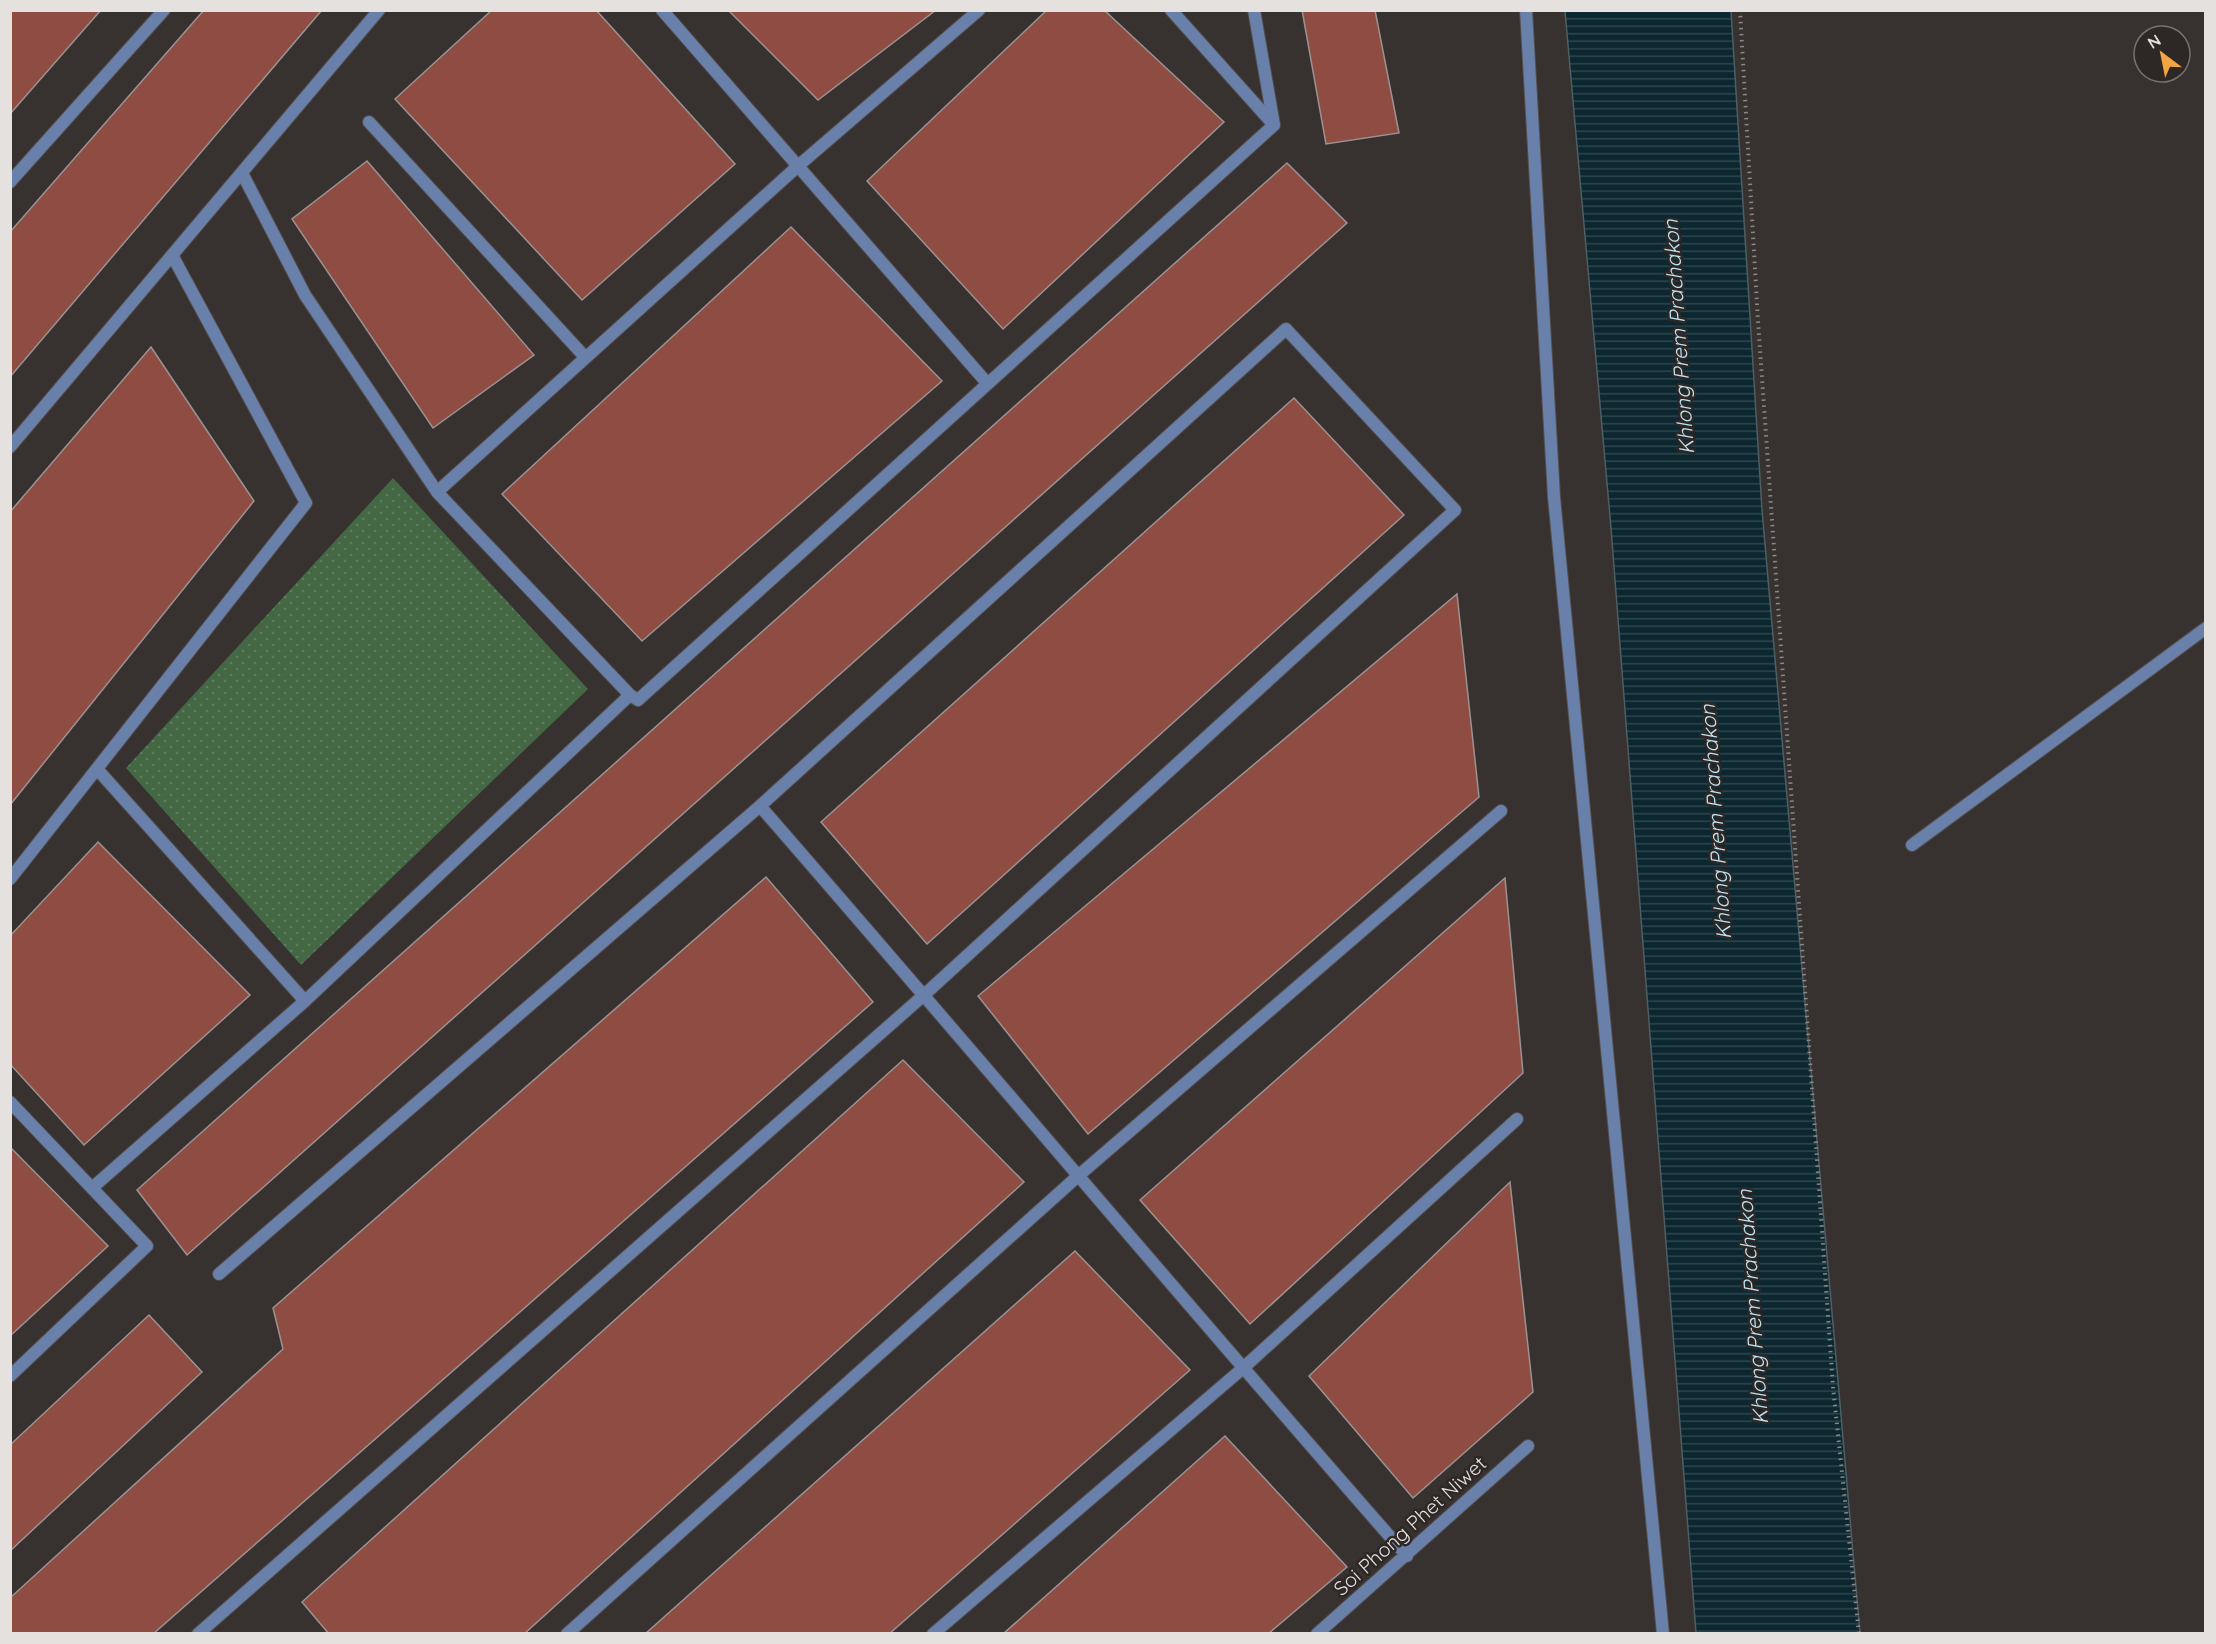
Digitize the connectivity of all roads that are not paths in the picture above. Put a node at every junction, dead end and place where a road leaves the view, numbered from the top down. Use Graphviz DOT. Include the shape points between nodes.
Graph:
graph roads {
  1 [pos="164,10"];
  2 [pos="379,10"];
  3 [pos="662,10"];
  4 [pos="979,10"];
  5 [pos="1171,10"];
  6 [pos="1254,10"];
  7 [pos="1526,10"];
  8 [pos="369,122"];
  9 [pos="1274,125"];
  10 [pos="798,166"];
  11 [pos="242,173"];
  12 [pos="10,182"];
  13 [pos="172,255"];
  14 [pos="585,357"];
  15 [pos="987,383"];
  16 [pos="10,447"];
  17 [pos="437,492"];
  18 [pos="2205,628"];
  19 [pos="630,695"];
  20 [pos="97,769"];
  21 [pos="760,807"];
  22 [pos="1501,811"];
  23 [pos="1912,844"];
  24 [pos="10,879"];
  25 [pos="924,995"];
  26 [pos="305,1001"];
  27 [pos="10,1102"];
  28 [pos="1517,1119"];
  29 [pos="1078,1176"];
  30 [pos="92,1188"];
  31 [pos="219,1274"];
  32 [pos="1242,1369"];
  33 [pos="10,1376"];
  34 [pos="1528,1446"];
  35 [pos="1407,1556"];
  36 [pos="198,1634"];
  37 [pos="567,1634"];
  38 [pos="933,1634"];
  39 [pos="1317,1634"];
  40 [pos="1663,1634"];
  1 -- 12 [label="street"];
  2 -- 11 [label="street"];
  3 -- 10 [label="street"];
  4 -- 10 [label="street"];
  5 -- 9 [label="street"];
  6 -- 9 [label="street"];
  7 -- 40 [label="street" via="1554,497"];
  8 -- 14 [label="street"];
  9 -- 15 [label="street"];
  10 -- 14 [label="street"];
  10 -- 15 [label="street"];
  11 -- 13 [label="street"];
  11 -- 17 [label="street" via="305,295"];
  13 -- 16 [label="street"];
  13 -- 20 [label="street" via="306,503"];
  14 -- 17 [label="street"];
  15 -- 19 [label="street" via="638,700"];
  17 -- 19 [label="street"];
  18 -- 23 [label="street"];
  19 -- 26 [label="street"];
  20 -- 24 [label="street"];
  20 -- 26 [label="street"];
  21 -- 25 [label="street"];
  21 -- 25 [label="street" via="1286,329 1455,510"];
  21 -- 31 [label="street"];
  22 -- 29 [label="street"];
  25 -- 29 [label="street"];
  25 -- 36 [label="street"];
  26 -- 30 [label="street"];
  27 -- 30 [label="street"];
  28 -- 32 [label="street"];
  29 -- 32 [label="street"];
  29 -- 37 [label="street"];
  30 -- 33 [label="street" via="147,1246"];
  32 -- 35 [label="street"];
  32 -- 38 [label="street"];
  34 -- 35 [label="street, Soi Phong Phet Niwet"];
  35 -- 39 [label="street, Soi Phong Phet Niwet"];
}
